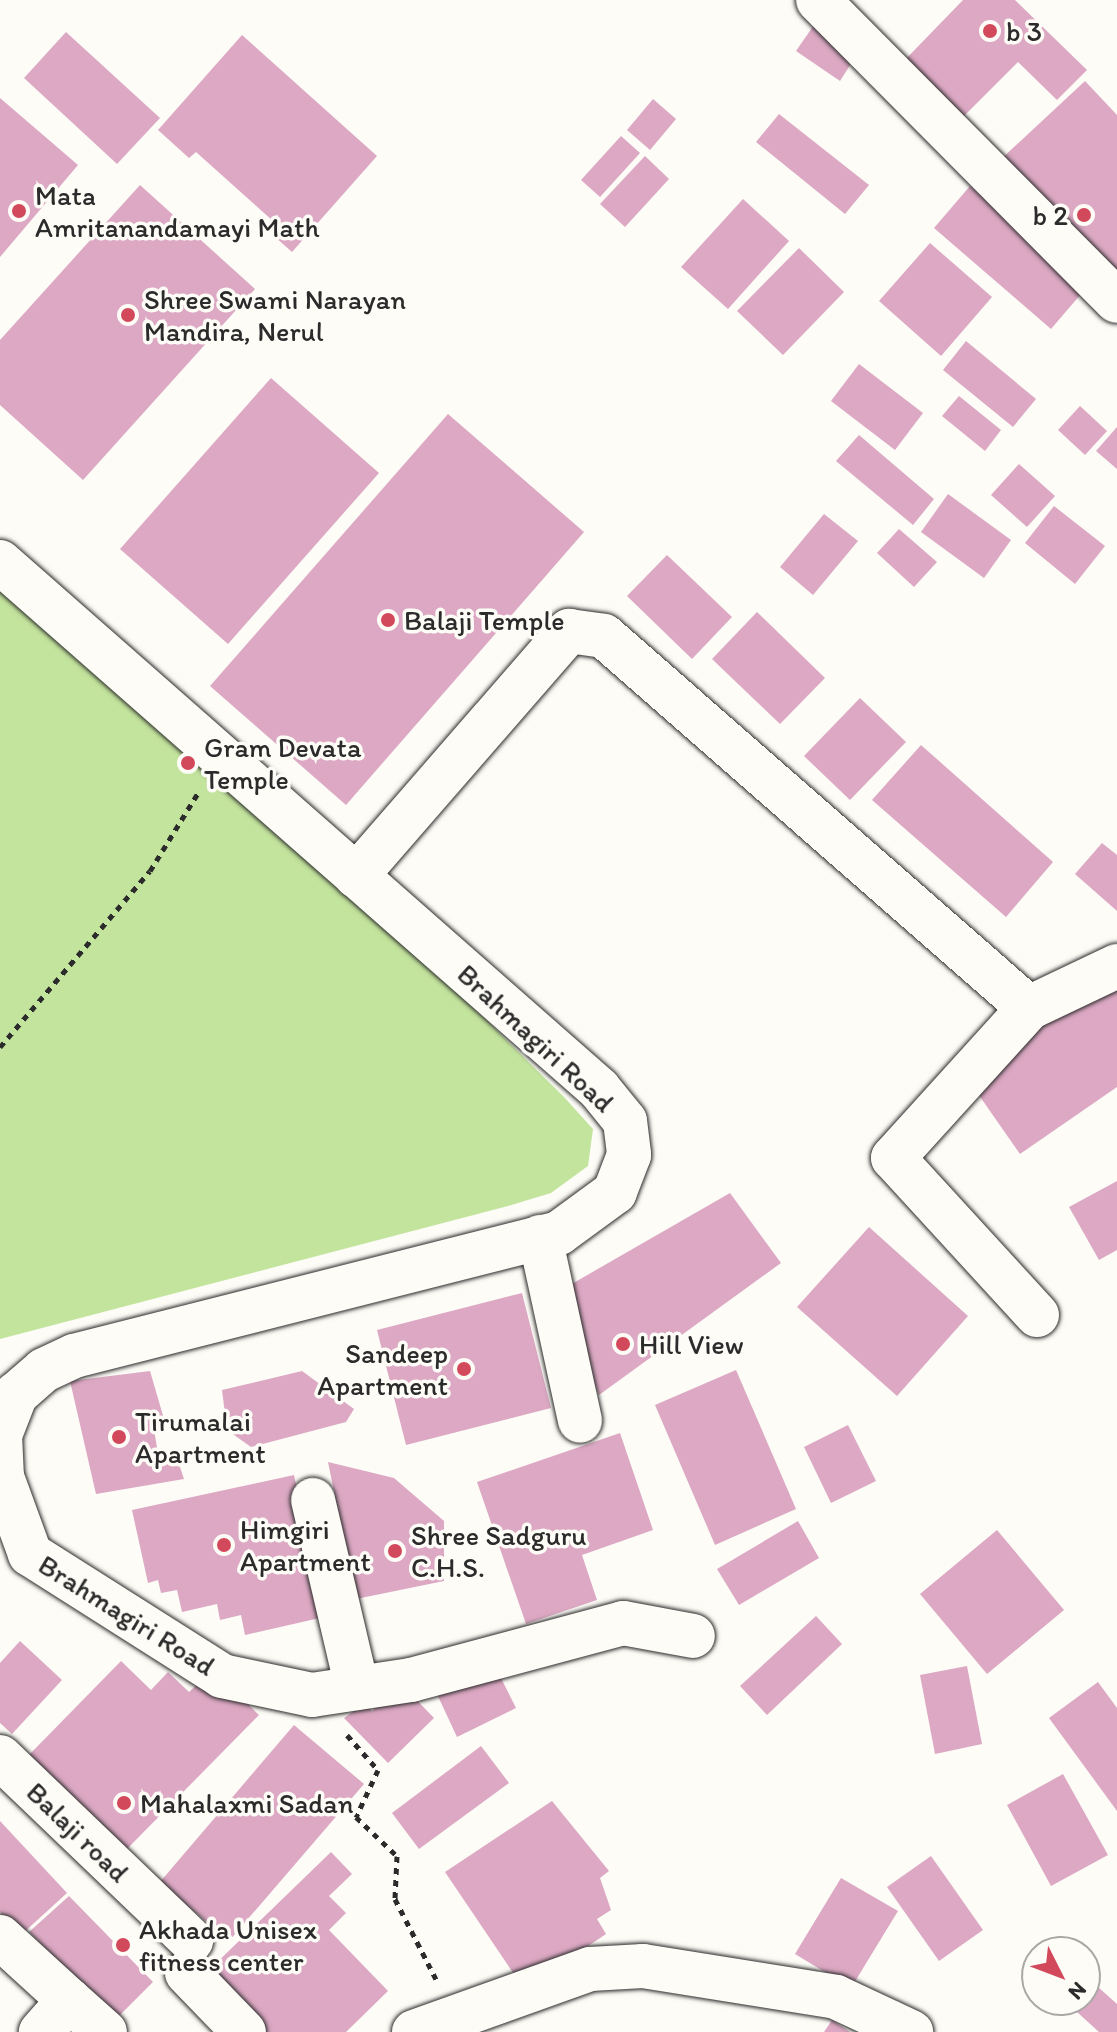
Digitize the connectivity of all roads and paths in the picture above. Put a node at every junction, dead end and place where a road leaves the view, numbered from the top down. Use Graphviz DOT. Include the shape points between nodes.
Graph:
graph roads {
  1 [pos="823,2"];
  2 [pos="1117,301"];
  3 [pos="0,562"];
  4 [pos="220,756"];
  5 [pos="356,876"];
  6 [pos="1117,966"];
  7 [pos="1029,1008"];
  8 [pos="0,1047"];
  9 [pos="540,1237"];
  10 [pos="1037,1315"];
  11 [pos="580,1421"];
  12 [pos="313,1500"];
  13 [pos="15,1560"];
  14 [pos="693,1636"];
  15 [pos="357,1688"];
  16 [pos="312,1695"];
  17 [pos="0,1757"];
  18 [pos="0,1937"];
  19 [pos="55,2016"];
  20 [pos="434,2025"];
  21 [pos="105,2032"];
  22 [pos="244,2032"];
  23 [pos="911,2032"];
  1 -- 2 [label="street"];
  3 -- 4 [label="street, Brahmagiri Road"];
  4 -- 5 [label="street, Brahmagiri Road"];
  4 -- 8 [label="path" via="150,871"];
  5 -- 7 [label="street" via="569,631 604,636"];
  5 -- 9 [label="street, Brahmagiri Road" via="599,1089 625,1121 629,1155 615,1192 589,1217"];
  6 -- 7 [label="street"];
  7 -- 10 [label="street" via="893,1158"];
  9 -- 11 [label="street"];
  9 -- 13 [label="street, Brahmagiri Road" via="74,1356 44,1370 16,1394 0,1435"];
  12 -- 15 [label="street"];
  13 -- 16 [label="street, Brahmagiri Road" via="222,1676"];
  14 -- 15 [label="street, Brahmagiri Road" via="623,1623"];
  15 -- 16 [label="street, Brahmagiri Road"];
  16 -- 20 [label="path" via="378,1770 356,1817 397,1856 395,1899"];
  17 -- 22 [label="street, Balaji road" via="189,1956"];
  18 -- 19 [label="street"];
  19 -- 21 [label="street"];
  20 -- 23 [label="street" via="590,1969 643,1966 836,1997"];
}
